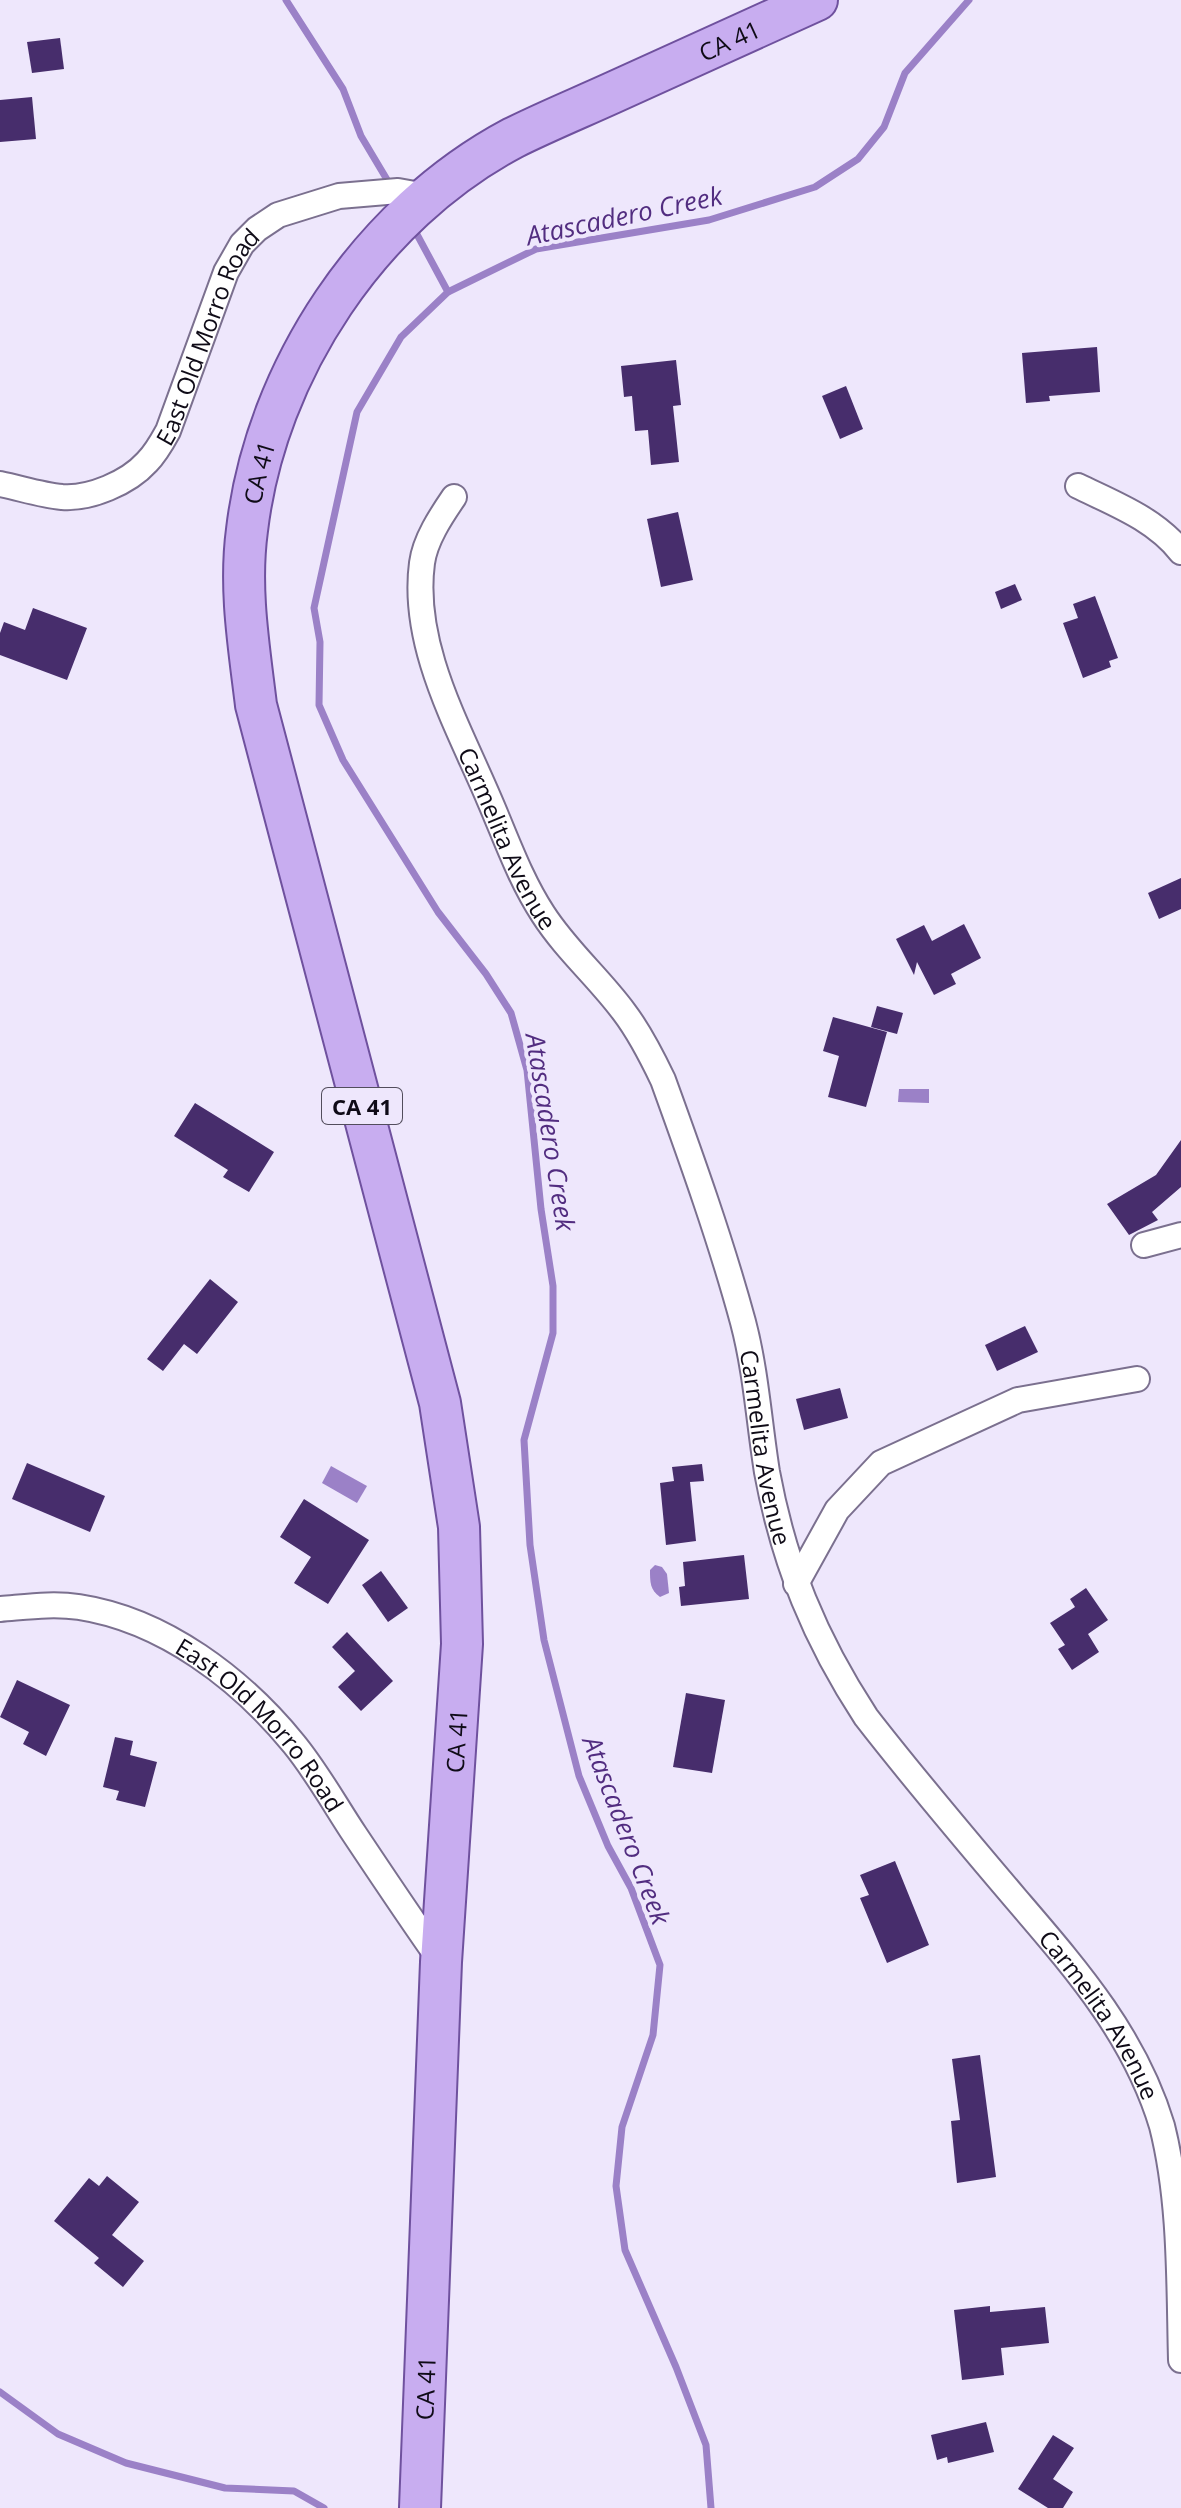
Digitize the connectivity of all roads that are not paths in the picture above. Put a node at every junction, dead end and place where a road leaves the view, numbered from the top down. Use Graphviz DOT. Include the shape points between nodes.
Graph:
graph roads {
  1 [pos="817,0"];
  2 [pos="426,196"];
  3 [pos="0,484"];
  4 [pos="1078,486"];
  5 [pos="454,497"];
  6 [pos="1181,552"];
  7 [pos="1181,1235"];
  8 [pos="1144,1245"];
  9 [pos="1137,1379"];
  10 [pos="796,1584"];
  11 [pos="0,1609"];
  12 [pos="441,1962"];
  13 [pos="1181,2360"];
  14 [pos="420,2508"];
  1 -- 2 [label="main road, CA 41 / CA 41" via="511,139"];
  2 -- 3 [label="street, East Old Morro Road" via="398,191 339,196 278,215 257,229 226,272 168,431 144,465 113,485 83,495 63,497"];
  2 -- 12 [label="main road, CA 41 / CA 41" via="373,250 324,315 288,381 263,455 247,530 243,593 256,705 440,1403 459,1527 462,1644"];
  4 -- 6 [label="street" via="1141,518"];
  5 -- 10 [label="street, Carmelita Avenue" via="422,561 423,614 434,665 532,896 623,1011 663,1080 743,1323 768,1473"];
  7 -- 8 [label="street"];
  9 -- 10 [label="street" via="1018,1400 881,1463 837,1510"];
  10 -- 13 [label="street, Carmelita Avenue" via="821,1642 866,1717 1081,1975 1136,2060 1162,2126 1176,2197"];
  11 -- 12 [label="street, East Old Morro Road" via="54,1605 105,1612 158,1633 238,1685 295,1746"];
  12 -- 14 [label="main road, CA 41 / CA 41"];
}
